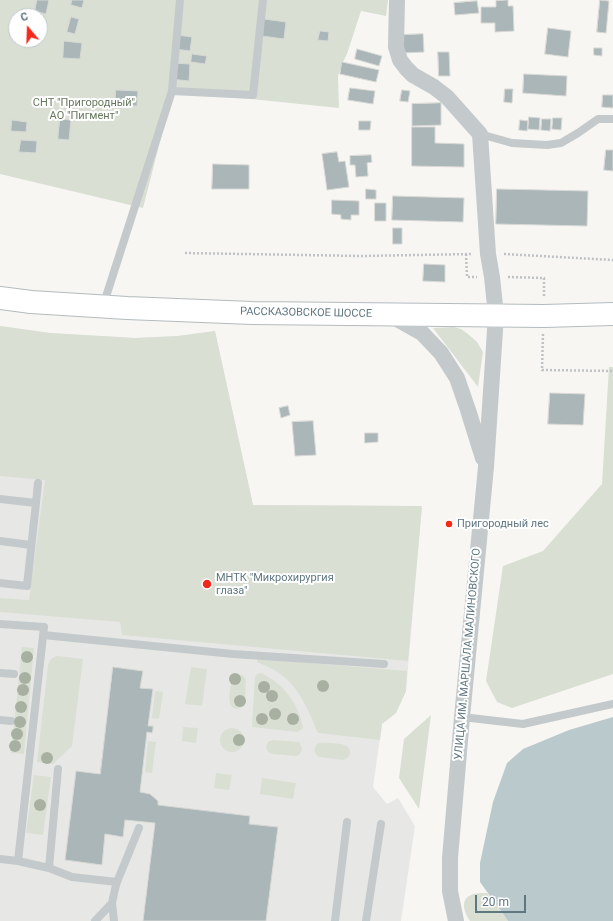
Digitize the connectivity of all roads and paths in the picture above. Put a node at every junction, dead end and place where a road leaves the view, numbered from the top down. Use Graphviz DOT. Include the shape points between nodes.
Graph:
graph roads {
  1 [pos="180,0"];
  2 [pos="263,0"];
  3 [pos="397,0"];
  4 [pos="172,91"];
  5 [pos="613,119"];
  6 [pos="480,134"];
  7 [pos="185,253"];
  8 [pos="488,254"];
  9 [pos="613,260"];
  10 [pos="0,298"];
  11 [pos="103,306"];
  12 [pos="388,314"];
  13 [pos="613,314"];
  14 [pos="496,315"];
  15 [pos="486,467"];
  16 [pos="38,483"];
  17 [pos="0,499"];
  18 [pos="36,503"];
  19 [pos="0,541"];
  20 [pos="31,545"];
  21 [pos="0,583"];
  22 [pos="0,624"];
  23 [pos="43,635"];
  24 [pos="384,664"];
  25 [pos="0,672"];
  26 [pos="14,674"];
  27 [pos="613,704"];
  28 [pos="462,717"];
  29 [pos="0,720"];
  30 [pos="11,721"];
  31 [pos="58,769"];
  32 [pos="347,822"];
  33 [pos="380,824"];
  34 [pos="139,828"];
  35 [pos="0,859"];
  36 [pos="18,860"];
  37 [pos="49,868"];
  38 [pos="117,882"];
  39 [pos="112,903"];
  40 [pos="95,921"];
  41 [pos="114,921"];
  42 [pos="335,921"];
  43 [pos="366,921"];
  44 [pos="456,921"];
  1 -- 4 [label="lane"];
  2 -- 4 [label="lane" via="253,94"];
  3 -- 6 [label="street" via="396,46 400,60 413,74 434,86 446,97"];
  4 -- 11 [label="lane"];
  5 -- 6 [label="lane" via="598,119 561,143 547,146 512,143"];
  6 -- 8 [label="street, УЛИЦА ИМ. МАРШАЛА МАЛИНОВСКОГО"];
  7 -- 8 [label="path" via="362,256"];
  8 -- 9 [label="path"];
  8 -- 14 [label="street, УЛИЦА ИМ. МАРШАЛА МАЛИНОВСКОГО"];
  10 -- 11 [label="main road, РАССКАЗОВСКОЕ ШОССЕ"];
  11 -- 12 [label="main road, РАССКАЗОВСКОЕ ШОССЕ"];
  12 -- 14 [label="main road, РАССКАЗОВСКОЕ ШОССЕ"];
  12 -- 15 [label="street" via="422,333 441,353 457,378"];
  13 -- 14 [label="main road, РАССКАЗОВСКОЕ ШОССЕ"];
  14 -- 15 [label="street, УЛИЦА ИМ. МАРШАЛА МАЛИНОВСКОГО"];
  15 -- 28 [label="street, УЛИЦА ИМ. МАРШАЛА МАЛИНОВСКОГО"];
  16 -- 18 [label="lane"];
  17 -- 18 [label="lane"];
  18 -- 20 [label="lane"];
  19 -- 20 [label="lane"];
  20 -- 21 [label="lane" via="27,586"];
  22 -- 23 [label="lane" via="44,627"];
  23 -- 24 [label="lane" via="232,654"];
  23 -- 36 [label="lane"];
  25 -- 26 [label="lane"];
  27 -- 28 [label="lane" via="524,724"];
  28 -- 44 [label="street, УЛИЦА ИМ. МАРШАЛА МАЛИНОВСКОГО" via="450,858 450,891"];
  29 -- 30 [label="lane"];
  31 -- 37 [label="lane"];
  32 -- 42 [label="lane"];
  33 -- 43 [label="lane"];
  34 -- 38 [label="lane"];
  35 -- 36 [label="lane"];
  36 -- 37 [label="lane"];
  37 -- 38 [label="lane" via="72,877"];
  38 -- 39 [label="lane"];
  39 -- 40 [label="lane"];
  39 -- 41 [label="lane"];
}
